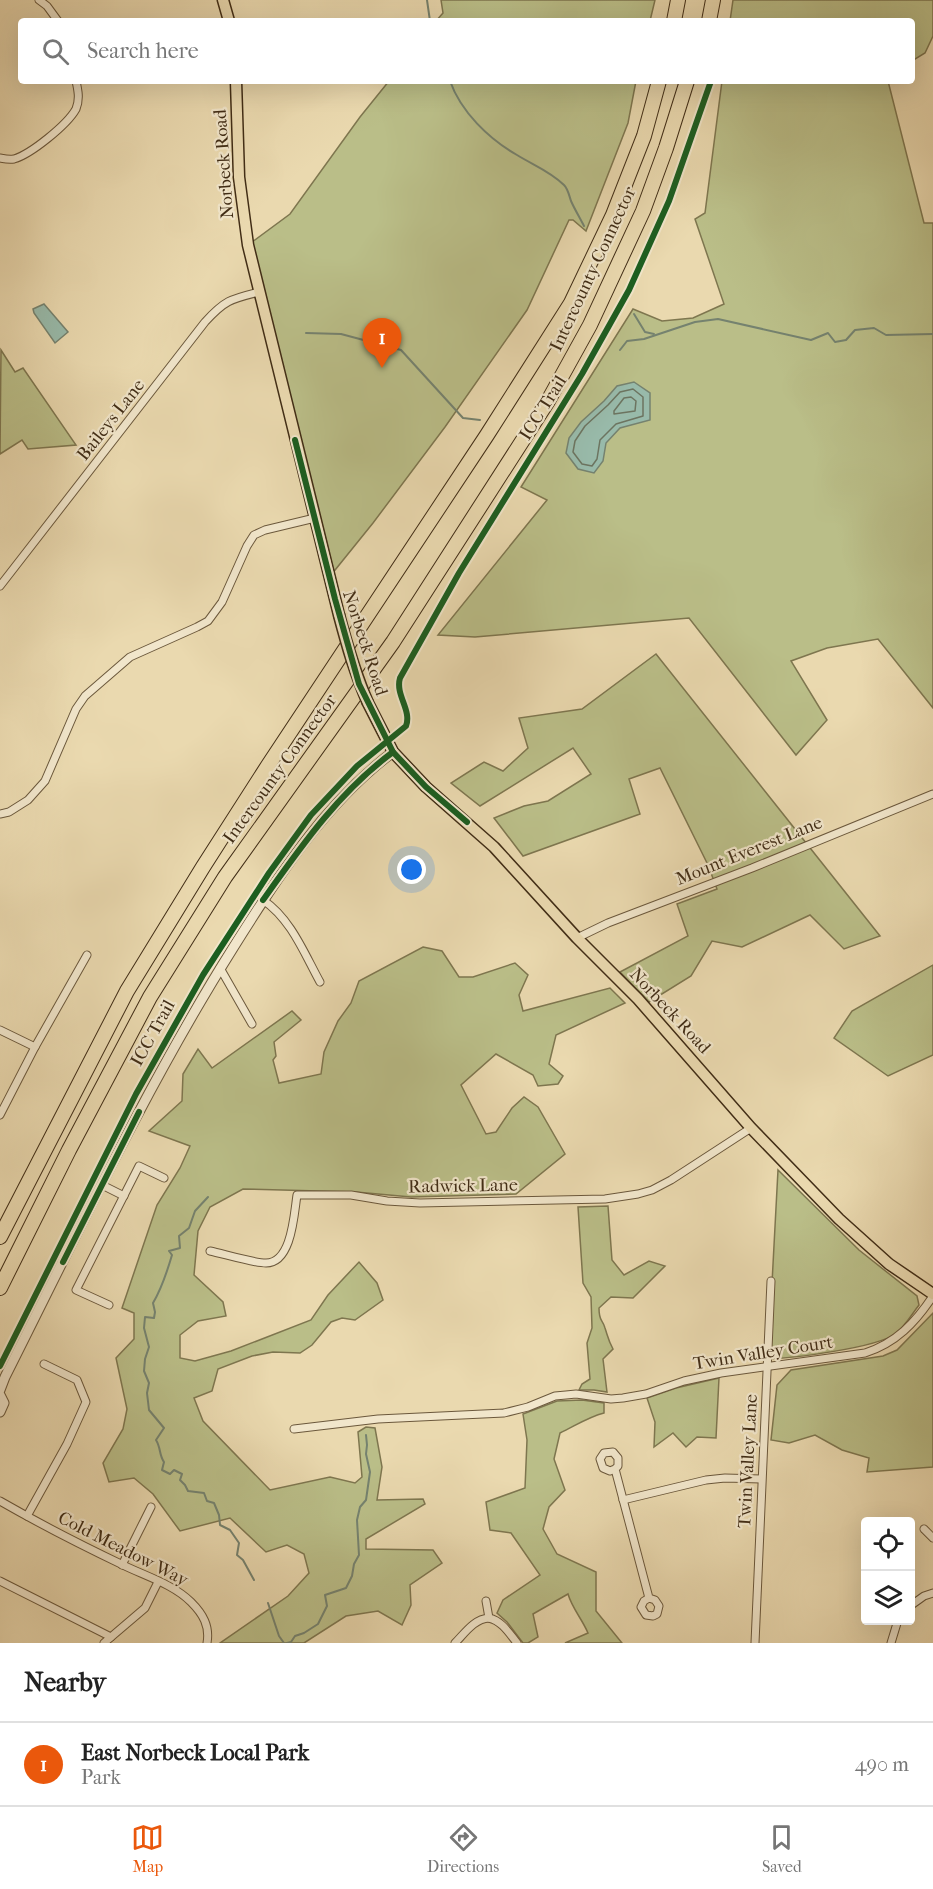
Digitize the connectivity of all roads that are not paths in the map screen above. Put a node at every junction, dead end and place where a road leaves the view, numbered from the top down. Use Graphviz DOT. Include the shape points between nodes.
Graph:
graph roads {
  1 [pos="39,0"];
  2 [pos="223,0"];
  3 [pos="678,0"];
  4 [pos="704,0"];
  5 [pos="713,0"];
  6 [pos="56,18"];
  7 [pos="227,18"];
  8 [pos="675,18"];
  9 [pos="701,18"];
  10 [pos="710,18"];
  11 [pos="76,84"];
  12 [pos="236,84"];
  13 [pos="658,84"];
  14 [pos="686,84"];
  15 [pos="0,158"];
  16 [pos="259,292"];
  17 [pos="315,518"];
  18 [pos="0,586"];
  19 [pos="393,752"];
  20 [pos="933,794"];
  21 [pos="0,814"];
  22 [pos="263,900"];
  23 [pos="577,938"];
  24 [pos="87,955"];
  25 [pos="220,968"];
  26 [pos="320,982"];
  27 [pos="252,1024"];
  28 [pos="0,1030"];
  29 [pos="35,1047"];
  30 [pos="0,1115"];
  31 [pos="751,1128"];
  32 [pos="164,1178"];
  33 [pos="102,1185"];
  34 [pos="124,1196"];
  35 [pos="0,1237"];
  36 [pos="210,1251"];
  37 [pos="771,1281"];
  38 [pos="0,1288"];
  39 [pos="933,1295"];
  40 [pos="108,1305"];
  41 [pos="44,1364"];
  42 [pos="767,1367"];
  43 [pos="0,1390"];
  44 [pos="0,1395"];
  45 [pos="0,1412"];
  46 [pos="294,1429"];
  47 [pos="615,1469"];
  48 [pos="762,1479"];
  49 [pos="623,1500"];
  50 [pos="0,1502"];
  51 [pos="152,1507"];
  52 [pos="27,1516"];
  53 [pos="924,1529"];
  54 [pos="933,1538"];
  55 [pos="122,1565"];
  56 [pos="0,1581"];
  57 [pos="159,1582"];
  58 [pos="933,1593"];
  59 [pos="649,1598"];
  60 [pos="486,1602"];
  61 [pos="915,1602"];
  62 [pos="489,1618"];
  63 [pos="896,1625"];
  64 [pos="111,1636"];
  65 [pos="104,1643"];
  66 [pos="207,1643"];
  67 [pos="455,1643"];
  68 [pos="517,1643"];
  69 [pos="755,1643"];
  70 [pos="891,1643"];
  1 -- 6 [label="street"];
  2 -- 7 [label="main road"];
  3 -- 8 [label="highway"];
  4 -- 9 [label="highway"];
  5 -- 10 [label="highway"];
  11 -- 15 [label="street" via="78,101 66,121 22,156"];
  12 -- 16 [label="main road, Norbeck Road" via="244,223"];
  13 -- 35 [label="highway, Intercounty Connector" via="644,136 613,215 571,303 269,764 127,991"];
  14 -- 38 [label="highway, Intercounty Connector" via="643,212 590,325 548,401 393,642 225,877 156,987"];
  16 -- 17 [label="main road, Norbeck Road"];
  16 -- 18 [label="street, Baileys Lane" via="219,306"];
  17 -- 19 [label="main road, Norbeck Road, bridge" via="359,684"];
  17 -- 21 [label="street" via="254,536 222,602 208,621 130,657 86,696 67,727 45,782 28,800"];
  19 -- 22 [label="street" via="358,780 330,811"];
  19 -- 23 [label="main road, Norbeck Road" via="494,847"];
  20 -- 23 [label="street, Mount Everest Lane"];
  22 -- 25 [label="street"];
  22 -- 26 [label="street" via="286,920"];
  23 -- 31 [label="main road, Norbeck Road" via="643,1005"];
  24 -- 29 [label="street"];
  25 -- 27 [label="street"];
  25 -- 33 [label="street" via="156,1077"];
  28 -- 29 [label="street"];
  29 -- 30 [label="street"];
  31 -- 36 [label="street, Radwick Lane" via="671,1180 638,1194 604,1199 420,1203 297,1195 288,1244 279,1258 267,1263"];
  31 -- 39 [label="main road, Norbeck Road" via="839,1219"];
  32 -- 34 [label="street" via="139,1166"];
  33 -- 34 [label="street"];
  33 -- 43 [label="street"];
  34 -- 40 [label="street" via="76,1290"];
  37 -- 42 [label="street, Twin Valley Lane"];
  39 -- 42 [label="street, Twin Valley Court" via="902,1334 879,1349"];
  41 -- 52 [label="street" via="77,1380 86,1402"];
  42 -- 46 [label="street, Twin Valley Court" via="703,1376 623,1398 555,1396 504,1413 378,1419"];
  42 -- 48 [label="street, Twin Valley Lane"];
  44 -- 45 [label="street" via="4,1403"];
  47 -- 49 [label="street"];
  48 -- 49 [label="street" via="706,1480"];
  48 -- 69 [label="street, Twin Valley Lane"];
  49 -- 59 [label="street"];
  50 -- 52 [label="street, Cold Meadow Way"];
  51 -- 55 [label="street"];
  52 -- 55 [label="street, Cold Meadow Way"];
  53 -- 54 [label="street"];
  55 -- 57 [label="street, Cold Meadow Way"];
  56 -- 64 [label="street"];
  57 -- 64 [label="street" via="145,1608"];
  57 -- 66 [label="street, Cold Meadow Way" via="178,1591 206,1620"];
  58 -- 61 [label="street"];
  60 -- 62 [label="street"];
  62 -- 67 [label="street" via="477,1621"];
  62 -- 68 [label="street" via="502,1625"];
  63 -- 70 [label="street"];
  64 -- 65 [label="street"];
}
